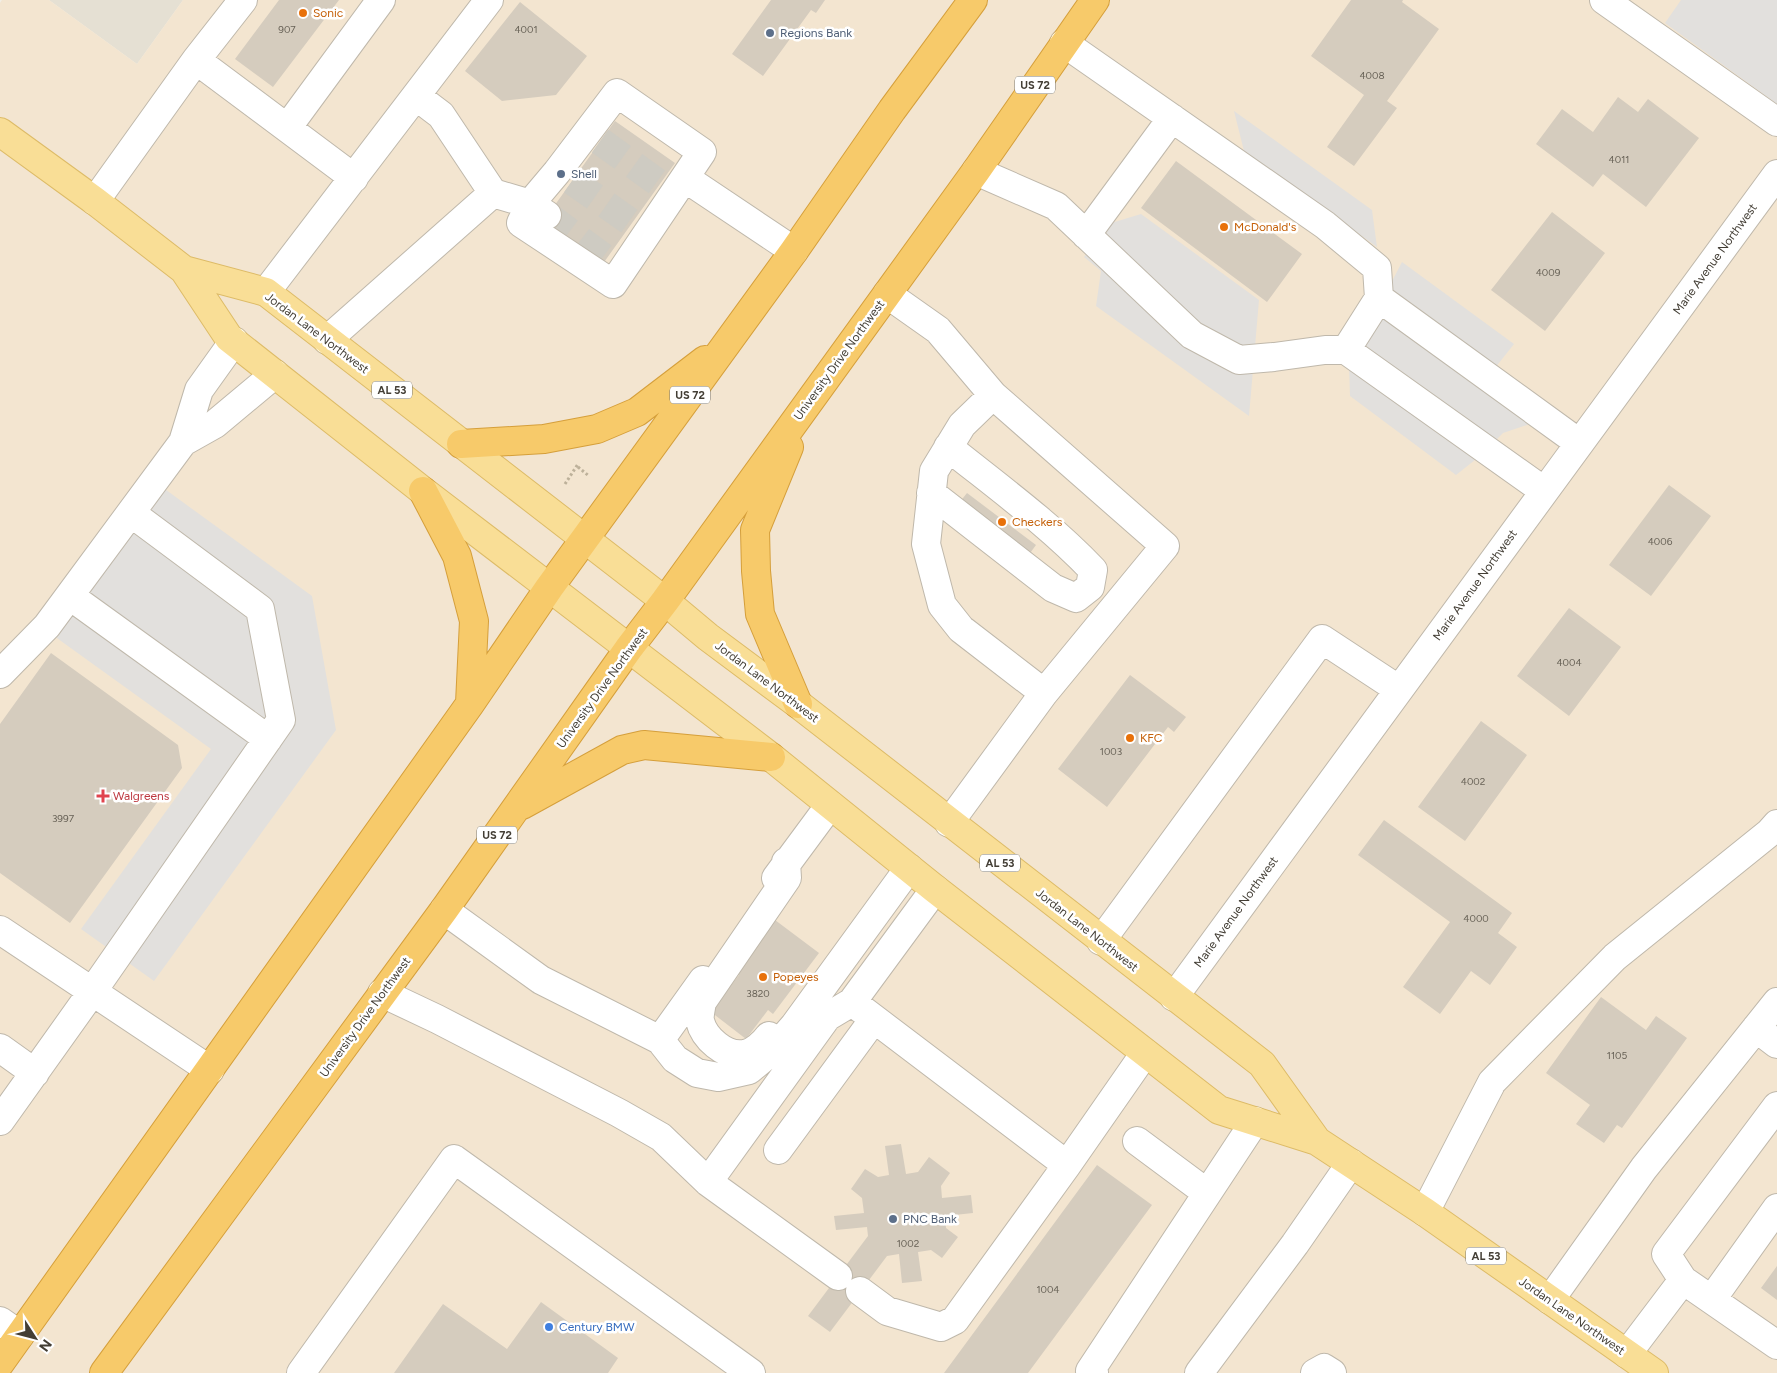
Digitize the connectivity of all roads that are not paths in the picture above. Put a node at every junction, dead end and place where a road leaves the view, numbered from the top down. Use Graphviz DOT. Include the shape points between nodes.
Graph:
graph roads {
  1 [pos="243,0"];
  2 [pos="370,0"];
  3 [pos="381,0"];
  4 [pos="489,0"];
  5 [pos="973,0"];
  6 [pos="1095,0"];
  7 [pos="1604,0"];
  8 [pos="356,31"];
  9 [pos="1064,43"];
  10 [pos="196,60"];
  11 [pos="416,96"];
  12 [pos="1172,118"];
  13 [pos="1777,122"];
  14 [pos="287,128"];
  15 [pos="0,132"];
  16 [pos="976,170"];
  17 [pos="1777,174"];
  18 [pos="354,178"];
  19 [pos="673,185"];
  20 [pos="494,193"];
  21 [pos="95,201"];
  22 [pos="539,210"];
  23 [pos="1086,235"];
  24 [pos="794,251"];
  25 [pos="184,270"];
  26 [pos="266,292"];
  27 [pos="887,294"];
  28 [pos="1379,298"];
  29 [pos="327,340"];
  30 [pos="234,342"];
  31 [pos="727,344"];
  32 [pos="1346,350"];
  33 [pos="275,374"];
  34 [pos="994,395"];
  35 [pos="805,407"];
  36 [pos="183,442"];
  37 [pos="1579,443"];
  38 [pos="461,444"];
  39 [pos="948,448"];
  40 [pos="423,491"];
  41 [pos="1544,491"];
  42 [pos="931,493"];
  43 [pos="131,513"];
  44 [pos="585,540"];
  45 [pos="1090,587"];
  46 [pos="550,588"];
  47 [pos="70,596"];
  48 [pos="665,601"];
  49 [pos="1114,608"];
  50 [pos="629,648"];
  51 [pos="0,674"];
  52 [pos="1398,689"];
  53 [pos="1044,693"];
  54 [pos="470,704"];
  55 [pos="798,704"];
  56 [pos="268,739"];
  57 [pos="771,757"];
  58 [pos="830,805"];
  59 [pos="516,808"];
  60 [pos="949,823"];
  61 [pos="1777,824"];
  62 [pos="786,862"];
  63 [pos="909,868"];
  64 [pos="936,889"];
  65 [pos="444,910"];
  66 [pos="879,911"];
  67 [pos="0,930"];
  68 [pos="1102,941"];
  69 [pos="92,992"];
  70 [pos="382,993"];
  71 [pos="1174,997"];
  72 [pos="852,1002"];
  73 [pos="1777,1002"];
  74 [pos="874,1019"];
  75 [pos="1767,1036"];
  76 [pos="660,1040"];
  77 [pos="0,1048"];
  78 [pos="1145,1053"];
  79 [pos="210,1070"];
  80 [pos="35,1073"];
  81 [pos="1777,1106"];
  82 [pos="0,1121"];
  83 [pos="1255,1121"];
  84 [pos="1136,1141"];
  85 [pos="1317,1141"];
  86 [pos="778,1150"];
  87 [pos="1351,1163"];
  88 [pos="1067,1165"];
  89 [pos="708,1182"];
  90 [pos="1207,1193"];
  91 [pos="1777,1208"];
  92 [pos="1425,1212"];
  93 [pos="838,1276"];
  94 [pos="1683,1280"];
  95 [pos="860,1291"];
  96 [pos="1712,1299"];
  97 [pos="1550,1300"];
  98 [pos="10,1328"];
  99 [pos="1777,1345"];
  100 [pos="1627,1354"];
  101 [pos="0,1363"];
  102 [pos="1651,1372"];
  103 [pos="104,1373"];
  104 [pos="301,1373"];
  105 [pos="751,1373"];
  106 [pos="1094,1373"];
  107 [pos="1199,1373"];
  1 -- 10 [label="street"];
  2 -- 8 [label="street"];
  3 -- 8 [label="street"];
  4 -- 11 [label="street"];
  5 -- 24 [label="highway, US 72"];
  6 -- 9 [label="highway, University Drive Northwest / US 72"];
  7 -- 13 [label="street"];
  8 -- 14 [label="street"];
  9 -- 12 [label="street"];
  9 -- 16 [label="highway, University Drive Northwest / US 72"];
  10 -- 14 [label="street"];
  10 -- 21 [label="street"];
  11 -- 18 [label="street"];
  11 -- 20 [label="street" via="441,115"];
  12 -- 23 [label="street"];
  12 -- 28 [label="street" via="1325,225 1377,268"];
  14 -- 18 [label="street"];
  15 -- 21 [label="main road, Jordan Lane Northwest / AL 53"];
  16 -- 23 [label="street" via="1056,206"];
  16 -- 27 [label="highway, University Drive Northwest / US 72"];
  17 -- 37 [label="street, Marie Avenue Northwest"];
  18 -- 26 [label="street"];
  19 -- 22 [label="street" via="614,264 613,284 521,223"];
  19 -- 22 [label="street" via="702,152 617,93 593,137"];
  19 -- 24 [label="street"];
  20 -- 22 [label="street"];
  20 -- 29 [label="street"];
  21 -- 25 [label="main road, Jordan Lane Northwest / AL 53"];
  23 -- 32 [label="street" via="1192,335 1239,360"];
  24 -- 31 [label="highway, US 72"];
  25 -- 26 [label="main road, Jordan Lane Northwest / AL 53"];
  25 -- 30 [label="main road, Jordan Lane Northwest / AL 53"];
  26 -- 29 [label="main road, Jordan Lane Northwest / AL 53"];
  27 -- 34 [label="street" via="938,330"];
  27 -- 35 [label="highway, University Drive Northwest / US 72"];
  28 -- 32 [label="street"];
  28 -- 37 [label="street"];
  29 -- 38 [label="main road, Jordan Lane Northwest / AL 53"];
  30 -- 33 [label="main road, Jordan Lane Northwest / AL 53"];
  30 -- 36 [label="street" via="199,390"];
  31 -- 38 [label="highway" via="637,412 597,429 544,440"];
  31 -- 44 [label="highway, US 72"];
  32 -- 41 [label="street"];
  33 -- 36 [label="street" via="215,424"];
  33 -- 40 [label="main road, Jordan Lane Northwest / AL 53"];
  34 -- 39 [label="street" via="962,425"];
  34 -- 49 [label="street" via="1164,546"];
  35 -- 48 [label="highway, University Drive Northwest / US 72"];
  35 -- 55 [label="highway" via="755,530 760,614"];
  36 -- 43 [label="street"];
  37 -- 41 [label="street, Marie Avenue Northwest"];
  38 -- 44 [label="main road, Jordan Lane Northwest / AL 53"];
  39 -- 42 [label="street" via="934,471"];
  39 -- 45 [label="street" via="1037,518 1079,556 1093,570"];
  40 -- 46 [label="main road, Jordan Lane Northwest / AL 53"];
  40 -- 54 [label="highway" via="457,556 474,621"];
  41 -- 52 [label="street, Marie Avenue Northwest"];
  42 -- 45 [label="street" via="1054,588 1076,598"];
  42 -- 53 [label="street" via="926,544 942,605 961,629"];
  43 -- 47 [label="street"];
  43 -- 56 [label="street" via="260,609 281,720"];
  44 -- 46 [label="highway, US 72"];
  44 -- 48 [label="main road, Jordan Lane Northwest / AL 53"];
  45 -- 49 [label="street"];
  46 -- 50 [label="main road, Jordan Lane Northwest / AL 53"];
  46 -- 54 [label="highway, US 72"];
  47 -- 51 [label="street" via="47,626"];
  47 -- 56 [label="street"];
  48 -- 50 [label="highway, University Drive Northwest / US 72"];
  48 -- 55 [label="main road, Jordan Lane Northwest / AL 53"];
  49 -- 53 [label="street"];
  50 -- 57 [label="main road, Jordan Lane Northwest / AL 53"];
  50 -- 59 [label="highway, University Drive Northwest / US 72"];
  52 -- 68 [label="street" via="1322,639"];
  52 -- 71 [label="street, Marie Avenue Northwest"];
  53 -- 60 [label="street"];
  54 -- 79 [label="highway, US 72"];
  55 -- 60 [label="main road, Jordan Lane Northwest / AL 53"];
  56 -- 69 [label="street"];
  57 -- 58 [label="main road, Jordan Lane Northwest / AL 53"];
  57 -- 59 [label="highway" via="644,745 622,750"];
  58 -- 62 [label="street"];
  58 -- 63 [label="main road, Jordan Lane Northwest / AL 53"];
  59 -- 65 [label="highway, University Drive Northwest / US 72"];
  60 -- 68 [label="main road, Jordan Lane Northwest / AL 53"];
  61 -- 92 [label="street" via="1615,957 1492,1082"];
  62 -- 66 [label="street" via="787,878 702,1002 700,1020 706,1036 728,1051 743,1054 767,1039 854,922"];
  62 -- 76 [label="street"];
  63 -- 64 [label="main road, Jordan Lane Northwest / AL 53"];
  63 -- 66 [label="street"];
  64 -- 72 [label="street"];
  64 -- 78 [label="main road, Jordan Lane Northwest / AL 53"];
  65 -- 70 [label="highway, University Drive Northwest / US 72"];
  65 -- 76 [label="street" via="542,980"];
  66 -- 76 [label="street" via="794,1026 749,1070 718,1077 697,1073 675,1059"];
  67 -- 69 [label="street"];
  68 -- 71 [label="main road, Jordan Lane Northwest / AL 53"];
  69 -- 79 [label="street"];
  69 -- 80 [label="street"];
  70 -- 89 [label="street" via="661,1137"];
  70 -- 103 [label="highway, University Drive Northwest / US 72"];
  71 -- 85 [label="main road, Jordan Lane Northwest / AL 53" via="1262,1064"];
  72 -- 74 [label="street"];
  72 -- 89 [label="street" via="827,1018"];
  73 -- 75 [label="street"];
  74 -- 86 [label="street"];
  74 -- 88 [label="street"];
  75 -- 97 [label="street" via="1644,1168"];
  77 -- 80 [label="street"];
  78 -- 83 [label="main road, Jordan Lane Northwest / AL 53" via="1218,1110"];
  78 -- 88 [label="street"];
  79 -- 98 [label="highway, US 72"];
  80 -- 82 [label="street"];
  81 -- 94 [label="street" via="1666,1254"];
  83 -- 85 [label="main road, Jordan Lane Northwest / AL 53"];
  83 -- 90 [label="street"];
  84 -- 90 [label="street"];
  85 -- 87 [label="main road, Jordan Lane Northwest / AL 53"];
  87 -- 92 [label="main road, Jordan Lane Northwest / AL 53"];
  87 -- 107 [label="street"];
  88 -- 95 [label="street" via="955,1320 941,1327 887,1311"];
  89 -- 93 [label="street"];
  90 -- 106 [label="street" via="1090,1371"];
  91 -- 96 [label="street"];
  92 -- 97 [label="main road, Jordan Lane Northwest / AL 53"];
  94 -- 96 [label="street"];
  94 -- 100 [label="street"];
  96 -- 99 [label="street"];
  97 -- 100 [label="main road, Jordan Lane Northwest / AL 53"];
  98 -- 101 [label="highway, US 72"];
  100 -- 102 [label="main road, Jordan Lane Northwest / AL 53"];
  104 -- 105 [label="street" via="454,1158"];
}
